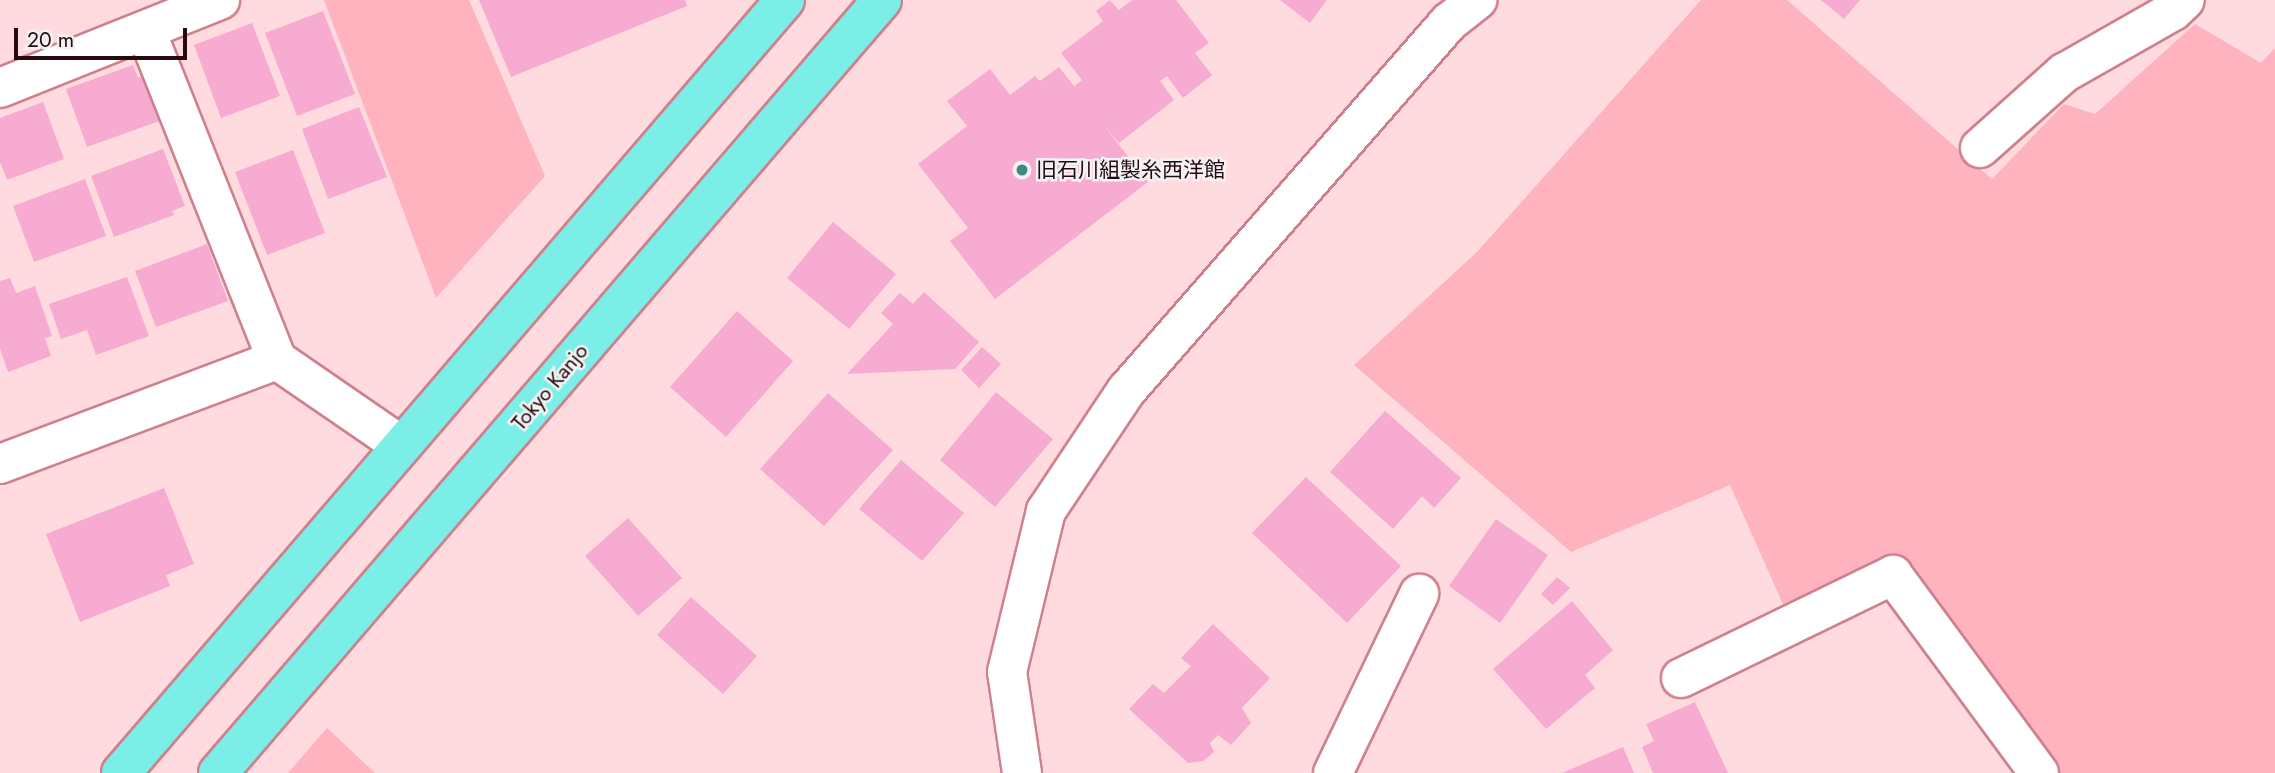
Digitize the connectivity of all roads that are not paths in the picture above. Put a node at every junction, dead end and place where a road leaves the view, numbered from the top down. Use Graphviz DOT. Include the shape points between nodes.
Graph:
graph roads {
  1 [pos="220,0"];
  2 [pos="785,0"];
  3 [pos="882,0"];
  4 [pos="1477,0"];
  5 [pos="2185,0"];
  6 [pos="146,30"];
  7 [pos="0,88"];
  8 [pos="1980,148"];
  9 [pos="276,360"];
  10 [pos="399,444"];
  11 [pos="0,464"];
  12 [pos="1419,594"];
  13 [pos="1681,678"];
  14 [pos="121,773"];
  15 [pos="218,773"];
  16 [pos="1022,773"];
  17 [pos="1333,773"];
  18 [pos="2039,773"];
  1 -- 6 [label="street"];
  2 -- 10 [label="highway"];
  3 -- 15 [label="highway, Tokyo Kanjo"];
  4 -- 16 [label="street" via="1449,22 1126,391 1046,511 1007,672"];
  5 -- 8 [label="street" via="2174,11 2064,73"];
  6 -- 7 [label="street"];
  6 -- 9 [label="street"];
  9 -- 10 [label="street"];
  9 -- 11 [label="street"];
  10 -- 14 [label="highway"];
  12 -- 17 [label="street"];
  13 -- 18 [label="street" via="1894,575"];
}
